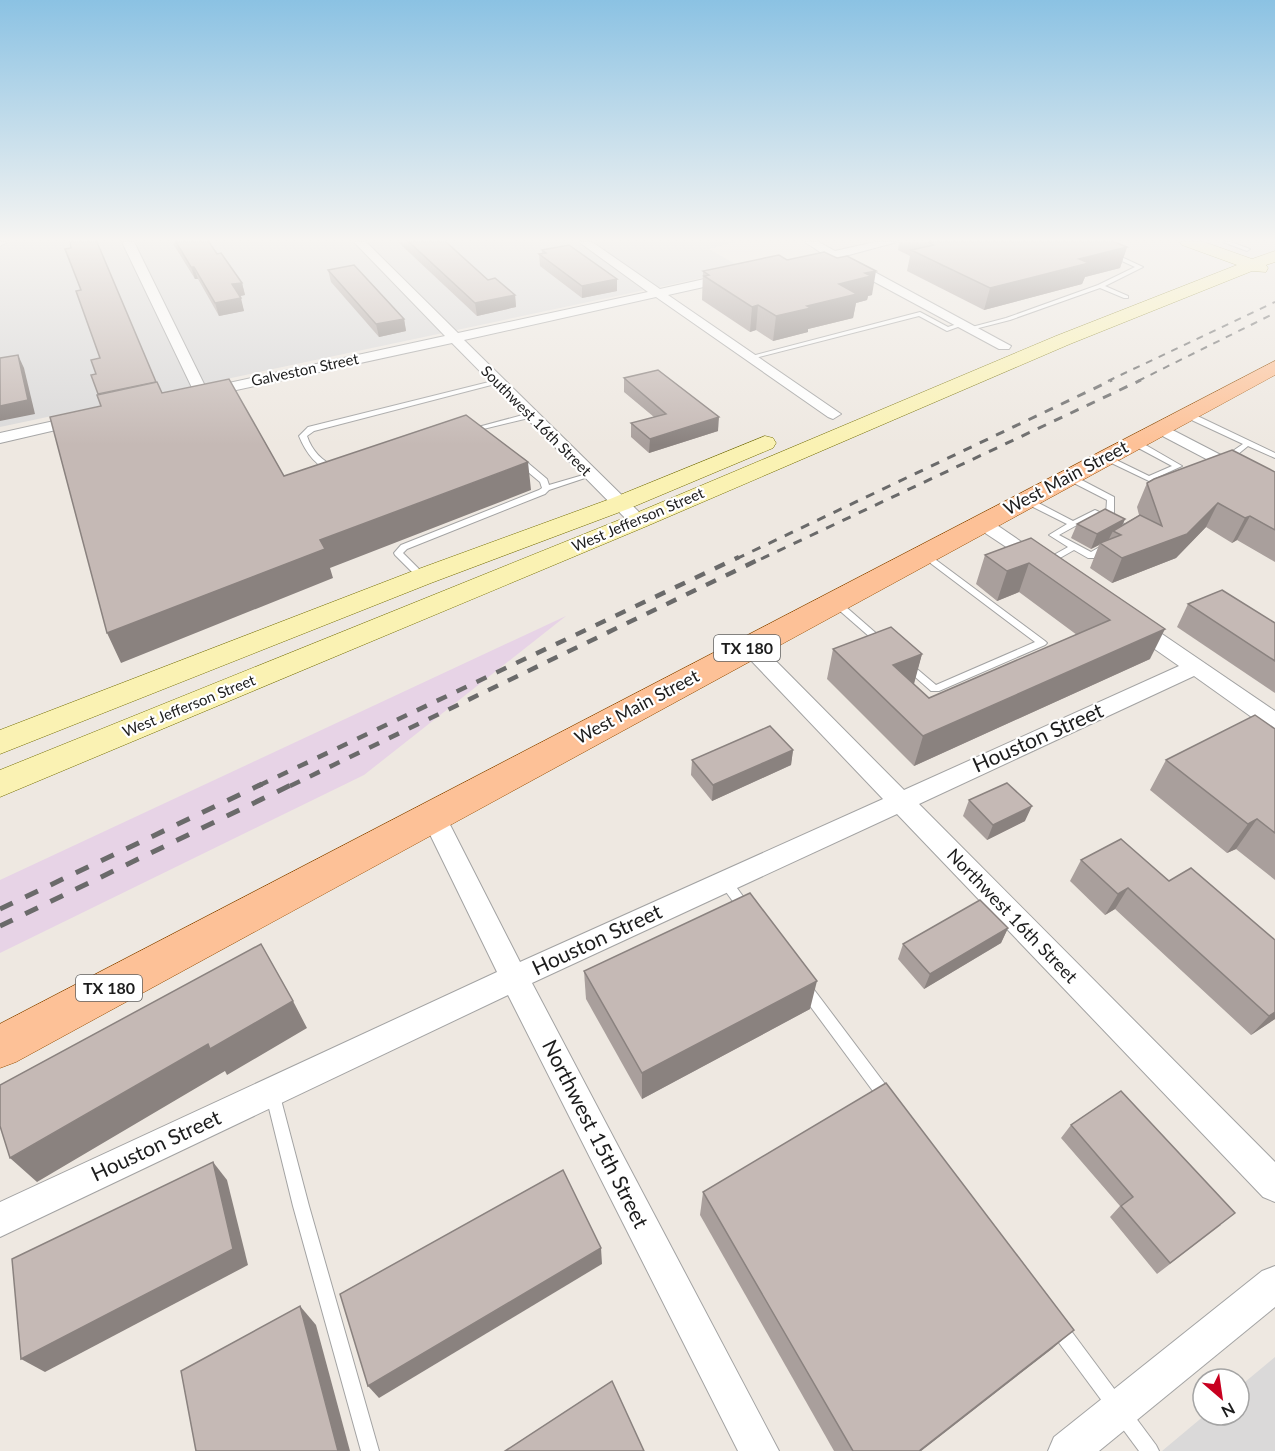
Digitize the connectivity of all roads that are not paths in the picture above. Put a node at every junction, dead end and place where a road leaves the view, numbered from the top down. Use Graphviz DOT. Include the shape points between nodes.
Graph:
graph roads {
  1 [pos="158,310"];
  2 [pos="425,310"];
  3 [pos="582,310"];
  4 [pos="683,310"];
  5 [pos="936,310"];
  6 [pos="1034,310"];
  7 [pos="1094,310"];
  8 [pos="1142,310"];
  9 [pos="967,326"];
  10 [pos="453,338"];
  11 [pos="1004,346"];
  12 [pos="751,357"];
  13 [pos="1275,367"];
  14 [pos="497,382"];
  15 [pos="833,414"];
  16 [pos="1185,414"];
  17 [pos="530,415"];
  18 [pos="90,418"];
  19 [pos="484,427"];
  20 [pos="458,433"];
  21 [pos="493,435"];
  22 [pos="1147,435"];
  23 [pos="0,438"];
  24 [pos="1248,443"];
  25 [pos="509,450"];
  26 [pos="1275,456"];
  27 [pos="1105,458"];
  28 [pos="1222,462"];
  29 [pos="344,470"];
  30 [pos="590,475"];
  31 [pos="1068,477"];
  32 [pos="546,488"];
  33 [pos="1275,490"];
  34 [pos="1026,500"];
  35 [pos="619,504"];
  36 [pos="1110,520"];
  37 [pos="638,521"];
  38 [pos="982,523"];
  39 [pos="1073,524"];
  40 [pos="1074,547"];
  41 [pos="924,554"];
  42 [pos="1045,564"];
  43 [pos="422,577"];
  44 [pos="1064,577"];
  45 [pos="835,602"];
  46 [pos="1120,615"];
  47 [pos="750,646"];
  48 [pos="893,653"];
  49 [pos="902,660"];
  50 [pos="1196,667"];
  51 [pos="1275,722"];
  52 [pos="0,742"];
  53 [pos="0,784"];
  54 [pos="899,800"];
  55 [pos="433,816"];
  56 [pos="725,881"];
  57 [pos="753,918"];
  58 [pos="795,975"];
  59 [pos="514,978"];
  60 [pos="0,1047"];
  61 [pos="272,1092"];
  62 [pos="893,1106"];
  63 [pos="1275,1185"];
  64 [pos="0,1220"];
  65 [pos="1275,1284"];
  66 [pos="1048,1315"];
  67 [pos="1119,1409"];
  68 [pos="370,1451"];
  69 [pos="759,1451"];
  70 [pos="1068,1451"];
  71 [pos="1150,1451"];
  1 -- 10 [label="street, Galveston Street" via="196,394"];
  2 -- 10 [label="street, Southwest 16th Street"];
  3 -- 10 [label="street, Galveston Street"];
  4 -- 12 [label="street"];
  5 -- 9 [label="street"];
  6 -- 9 [label="lane"];
  7 -- 11 [label="main road, West Jefferson Street"];
  8 -- 37 [label="main road, West Jefferson Street"];
  9 -- 11 [label="street"];
  9 -- 12 [label="lane" via="947,329 920,314"];
  10 -- 14 [label="street, Southwest 16th Street"];
  11 -- 15 [label="main road, West Jefferson Street"];
  12 -- 15 [label="street"];
  13 -- 16 [label="main road, West Main Street / TX 180"];
  14 -- 17 [label="street, Southwest 16th Street"];
  14 -- 29 [label="lane" via="311,429 303,436 305,445 323,465"];
  15 -- 35 [label="main road, West Jefferson Street"];
  16 -- 22 [label="main road, West Main Street / TX 180"];
  16 -- 24 [label="lane"];
  17 -- 19 [label="lane"];
  17 -- 30 [label="street, Southwest 16th Street"];
  18 -- 23 [label="street"];
  19 -- 20 [label="lane"];
  19 -- 21 [label="lane"];
  22 -- 27 [label="main road, West Main Street / TX 180"];
  22 -- 27 [label="lane" via="1178,466 1149,479"];
  22 -- 28 [label="street"];
  24 -- 26 [label="lane"];
  24 -- 28 [label="lane"];
  25 -- 32 [label="lane"];
  27 -- 31 [label="main road, West Main Street / TX 180"];
  28 -- 33 [label="street"];
  30 -- 32 [label="lane"];
  30 -- 35 [label="street, Southwest 16th Street"];
  31 -- 34 [label="main road, West Main Street / TX 180"];
  31 -- 36 [label="lane" via="1111,499"];
  32 -- 43 [label="lane" via="404,547 398,553"];
  34 -- 38 [label="main road, West Main Street / TX 180"];
  34 -- 39 [label="lane"];
  35 -- 37 [label="street, Southwest 16th Street"];
  35 -- 43 [label="main road, West Jefferson Street"];
  36 -- 39 [label="lane" via="1095,512"];
  36 -- 40 [label="lane" via="1127,535 1091,556"];
  37 -- 53 [label="main road, West Jefferson Street"];
  38 -- 41 [label="main road, West Main Street / TX 180"];
  38 -- 42 [label="street"];
  39 -- 40 [label="lane" via="1053,535"];
  40 -- 42 [label="lane"];
  41 -- 45 [label="main road, West Main Street / TX 180"];
  41 -- 49 [label="lane" via="1042,643 935,689"];
  42 -- 44 [label="street"];
  43 -- 52 [label="main road, West Jefferson Street"];
  45 -- 47 [label="main road, West Main Street / TX 180"];
  45 -- 48 [label="lane"];
  46 -- 50 [label="street"];
  47 -- 54 [label="street, Northwest 16th Street"];
  47 -- 55 [label="main road, West Main Street / TX 180"];
  50 -- 51 [label="street"];
  50 -- 54 [label="street, Houston Street"];
  54 -- 56 [label="street, Houston Street"];
  54 -- 63 [label="street, Northwest 16th Street"];
  55 -- 59 [label="street, Northwest 15th Street"];
  55 -- 60 [label="main road, West Main Street / TX 180"];
  56 -- 57 [label="lane"];
  56 -- 59 [label="street, Houston Street"];
  58 -- 62 [label="lane"];
  59 -- 61 [label="street, Houston Street"];
  59 -- 69 [label="street, Northwest 15th Street"];
  61 -- 64 [label="street, Houston Street"];
  61 -- 68 [label="lane"];
  65 -- 67 [label="street"];
  66 -- 67 [label="lane"];
  67 -- 70 [label="street"];
  67 -- 71 [label="lane"];
}
